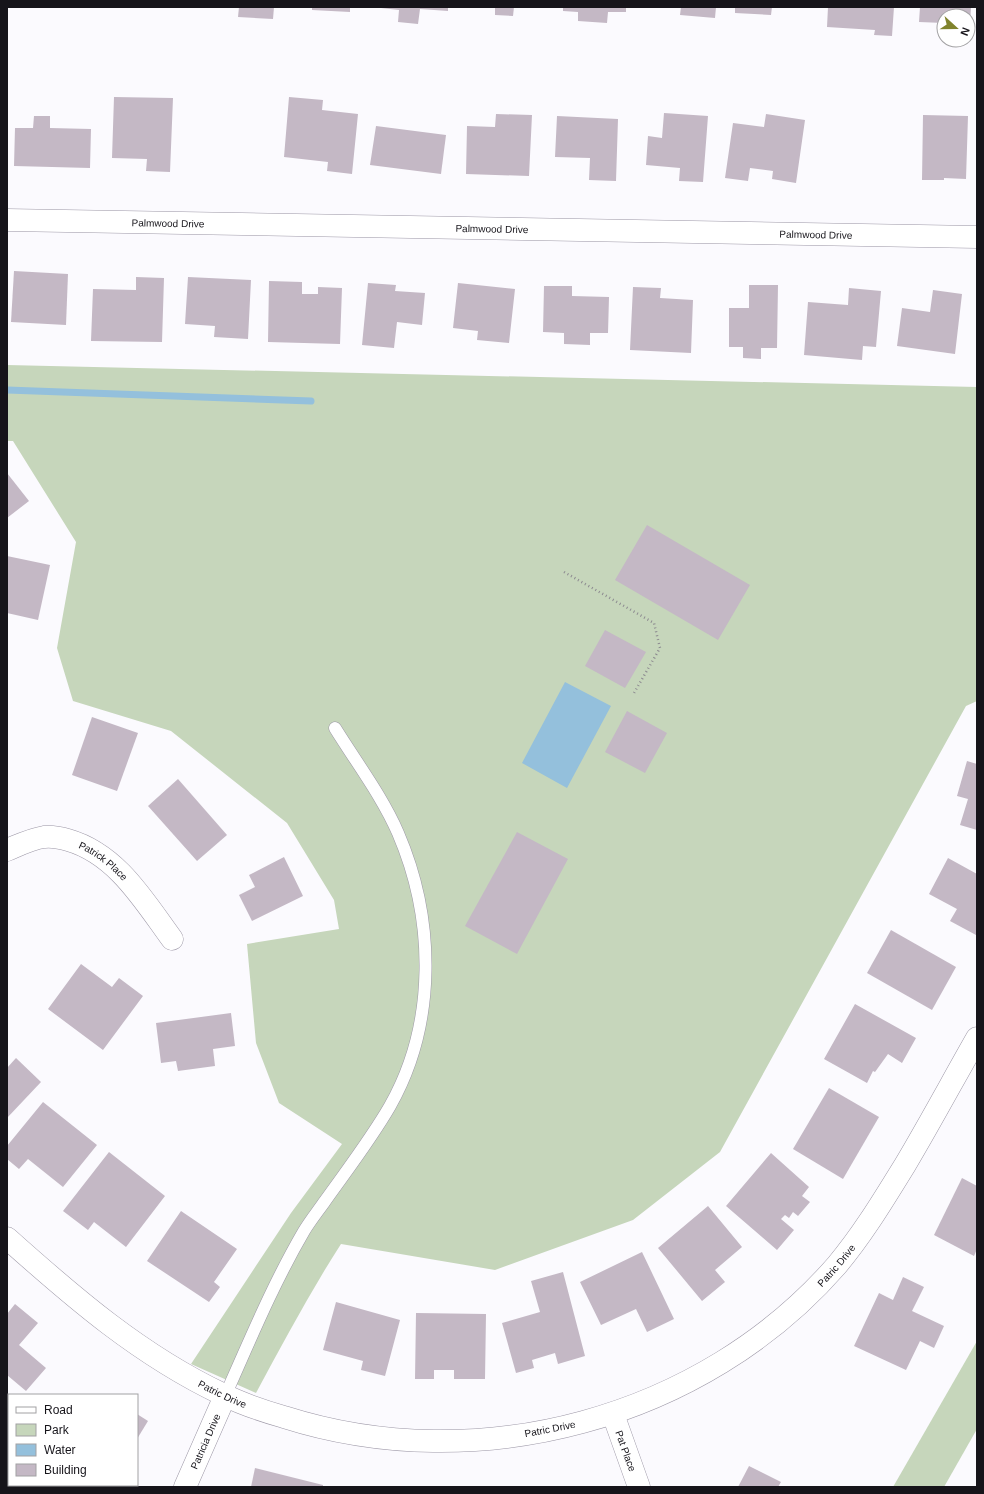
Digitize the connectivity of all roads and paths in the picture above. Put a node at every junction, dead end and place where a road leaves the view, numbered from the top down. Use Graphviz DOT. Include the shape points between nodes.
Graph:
graph roads {
  1 [pos="7,220"];
  2 [pos="977,238"];
  3 [pos="564,572"];
  4 [pos="634,693"];
  5 [pos="334,728"];
  6 [pos="7,850"];
  7 [pos="172,939"];
  8 [pos="977,1038"];
  9 [pos="7,1238"];
  10 [pos="225,1396"];
  11 [pos="614,1414"];
  12 [pos="185,1487"];
  13 [pos="639,1487"];
  1 -- 2 [label="street, Palmwood Drive"];
  3 -- 4 [label="path" via="654,623 660,648"];
  5 -- 10 [label="lane" via="379,797 398,832 412,871 421,911 425,952 423,1010 418,1038 391,1104 374,1133 304,1230 268,1300"];
  6 -- 7 [label="street, Patrick Place" via="46,837 63,839 94,851 131,884"];
  8 -- 11 [label="street, Patric Drive" via="882,1202 851,1247 818,1284 784,1318 722,1362 673,1388"];
  9 -- 10 [label="street, Patric Drive" via="124,1336 162,1362"];
  10 -- 11 [label="street, Patric Drive" via="333,1431 421,1441 468,1441 522,1435 549,1431"];
  10 -- 12 [label="street, Patricia Drive"];
  11 -- 13 [label="street, Pat Place"];
}
